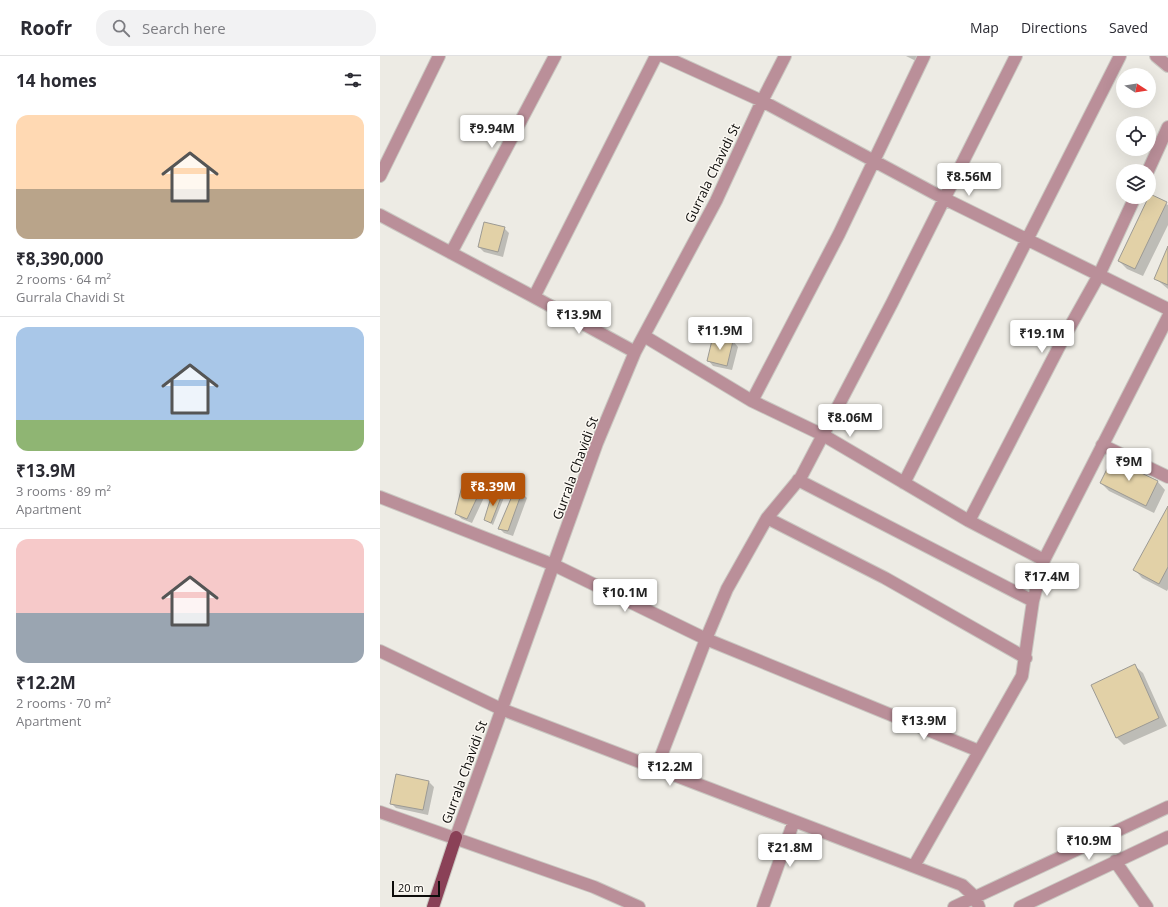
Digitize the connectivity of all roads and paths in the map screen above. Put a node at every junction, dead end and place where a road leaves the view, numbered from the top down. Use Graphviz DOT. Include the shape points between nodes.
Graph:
graph roads {
  1 [pos="439,56"];
  2 [pos="555,56"];
  3 [pos="656,56"];
  4 [pos="663,56"];
  5 [pos="785,56"];
  6 [pos="924,56"];
  7 [pos="1016,56"];
  8 [pos="1120,56"];
  9 [pos="1156,56"];
  10 [pos="1168,66"];
  11 [pos="762,101"];
  12 [pos="1168,127"];
  13 [pos="874,162"];
  14 [pos="1151,164"];
  15 [pos="380,176"];
  16 [pos="944,198"];
  17 [pos="1133,204"];
  18 [pos="380,215"];
  19 [pos="1027,240"];
  20 [pos="451,253"];
  21 [pos="1099,275"];
  22 [pos="534,297"];
  23 [pos="1168,309"];
  24 [pos="1168,317"];
  25 [pos="644,336"];
  26 [pos="636,352"];
  27 [pos="752,401"];
  28 [pos="823,436"];
  29 [pos="1102,445"];
  30 [pos="1168,477"];
  31 [pos="798,480"];
  32 [pos="904,483"];
  33 [pos="380,497"];
  34 [pos="767,518"];
  35 [pos="969,521"];
  36 [pos="1044,560"];
  37 [pos="554,565"];
  38 [pos="1033,601"];
  39 [pos="706,639"];
  40 [pos="380,651"];
  41 [pos="1026,658"];
  42 [pos="501,709"];
  43 [pos="979,751"];
  44 [pos="656,769"];
  45 [pos="1168,807"];
  46 [pos="380,812"];
  47 [pos="794,821"];
  48 [pos="456,837"];
  49 [pos="1168,837"];
  50 [pos="1115,862"];
  51 [pos="914,866"];
  52 [pos="977,902"];
  53 [pos="433,907"];
  54 [pos="639,907"];
  55 [pos="763,907"];
  56 [pos="954,907"];
  57 [pos="1020,907"];
  58 [pos="1147,907"];
  1 -- 15 [label="street"];
  2 -- 20 [label="street"];
  3 -- 22 [label="street"];
  4 -- 11 [label="street"];
  5 -- 11 [label="street, Gurrala Chavidi St"];
  6 -- 13 [label="street"];
  7 -- 16 [label="street"];
  8 -- 19 [label="street"];
  9 -- 10 [label="street"];
  11 -- 13 [label="street"];
  11 -- 25 [label="street, Gurrala Chavidi St" via="716,201"];
  12 -- 14 [label="street"];
  13 -- 16 [label="street"];
  13 -- 27 [label="street"];
  16 -- 19 [label="street"];
  16 -- 28 [label="street"];
  17 -- 21 [label="street"];
  18 -- 20 [label="street"];
  19 -- 21 [label="street"];
  19 -- 32 [label="street"];
  20 -- 22 [label="street"];
  21 -- 23 [label="street"];
  21 -- 35 [label="street"];
  22 -- 26 [label="street"];
  24 -- 29 [label="street"];
  25 -- 26 [label="street, Gurrala Chavidi St"];
  25 -- 27 [label="street"];
  26 -- 37 [label="street, Gurrala Chavidi St" via="597,444"];
  27 -- 28 [label="street"];
  28 -- 31 [label="street"];
  28 -- 32 [label="street"];
  29 -- 30 [label="street"];
  29 -- 36 [label="street"];
  31 -- 34 [label="street"];
  31 -- 38 [label="street"];
  32 -- 35 [label="street"];
  33 -- 37 [label="street"];
  34 -- 39 [label="street" via="727,589"];
  34 -- 41 [label="street" via="884,578"];
  35 -- 36 [label="street"];
  36 -- 38 [label="street"];
  37 -- 39 [label="street"];
  37 -- 42 [label="street, Gurrala Chavidi St"];
  38 -- 41 [label="street"];
  39 -- 43 [label="street"];
  39 -- 44 [label="street"];
  40 -- 42 [label="street"];
  41 -- 43 [label="street" via="1022,676"];
  42 -- 44 [label="street"];
  42 -- 48 [label="street, Gurrala Chavidi St"];
  43 -- 51 [label="street"];
  44 -- 47 [label="street"];
  45 -- 52 [label="street"];
  46 -- 48 [label="street"];
  47 -- 51 [label="street"];
  47 -- 55 [label="street"];
  48 -- 53 [label="main road, Gurrala Chavidi St"];
  48 -- 54 [label="street" via="594,887"];
  49 -- 50 [label="street"];
  50 -- 57 [label="street"];
  50 -- 58 [label="street"];
  51 -- 52 [label="street" via="962,885"];
  52 -- 56 [label="street"];
}
